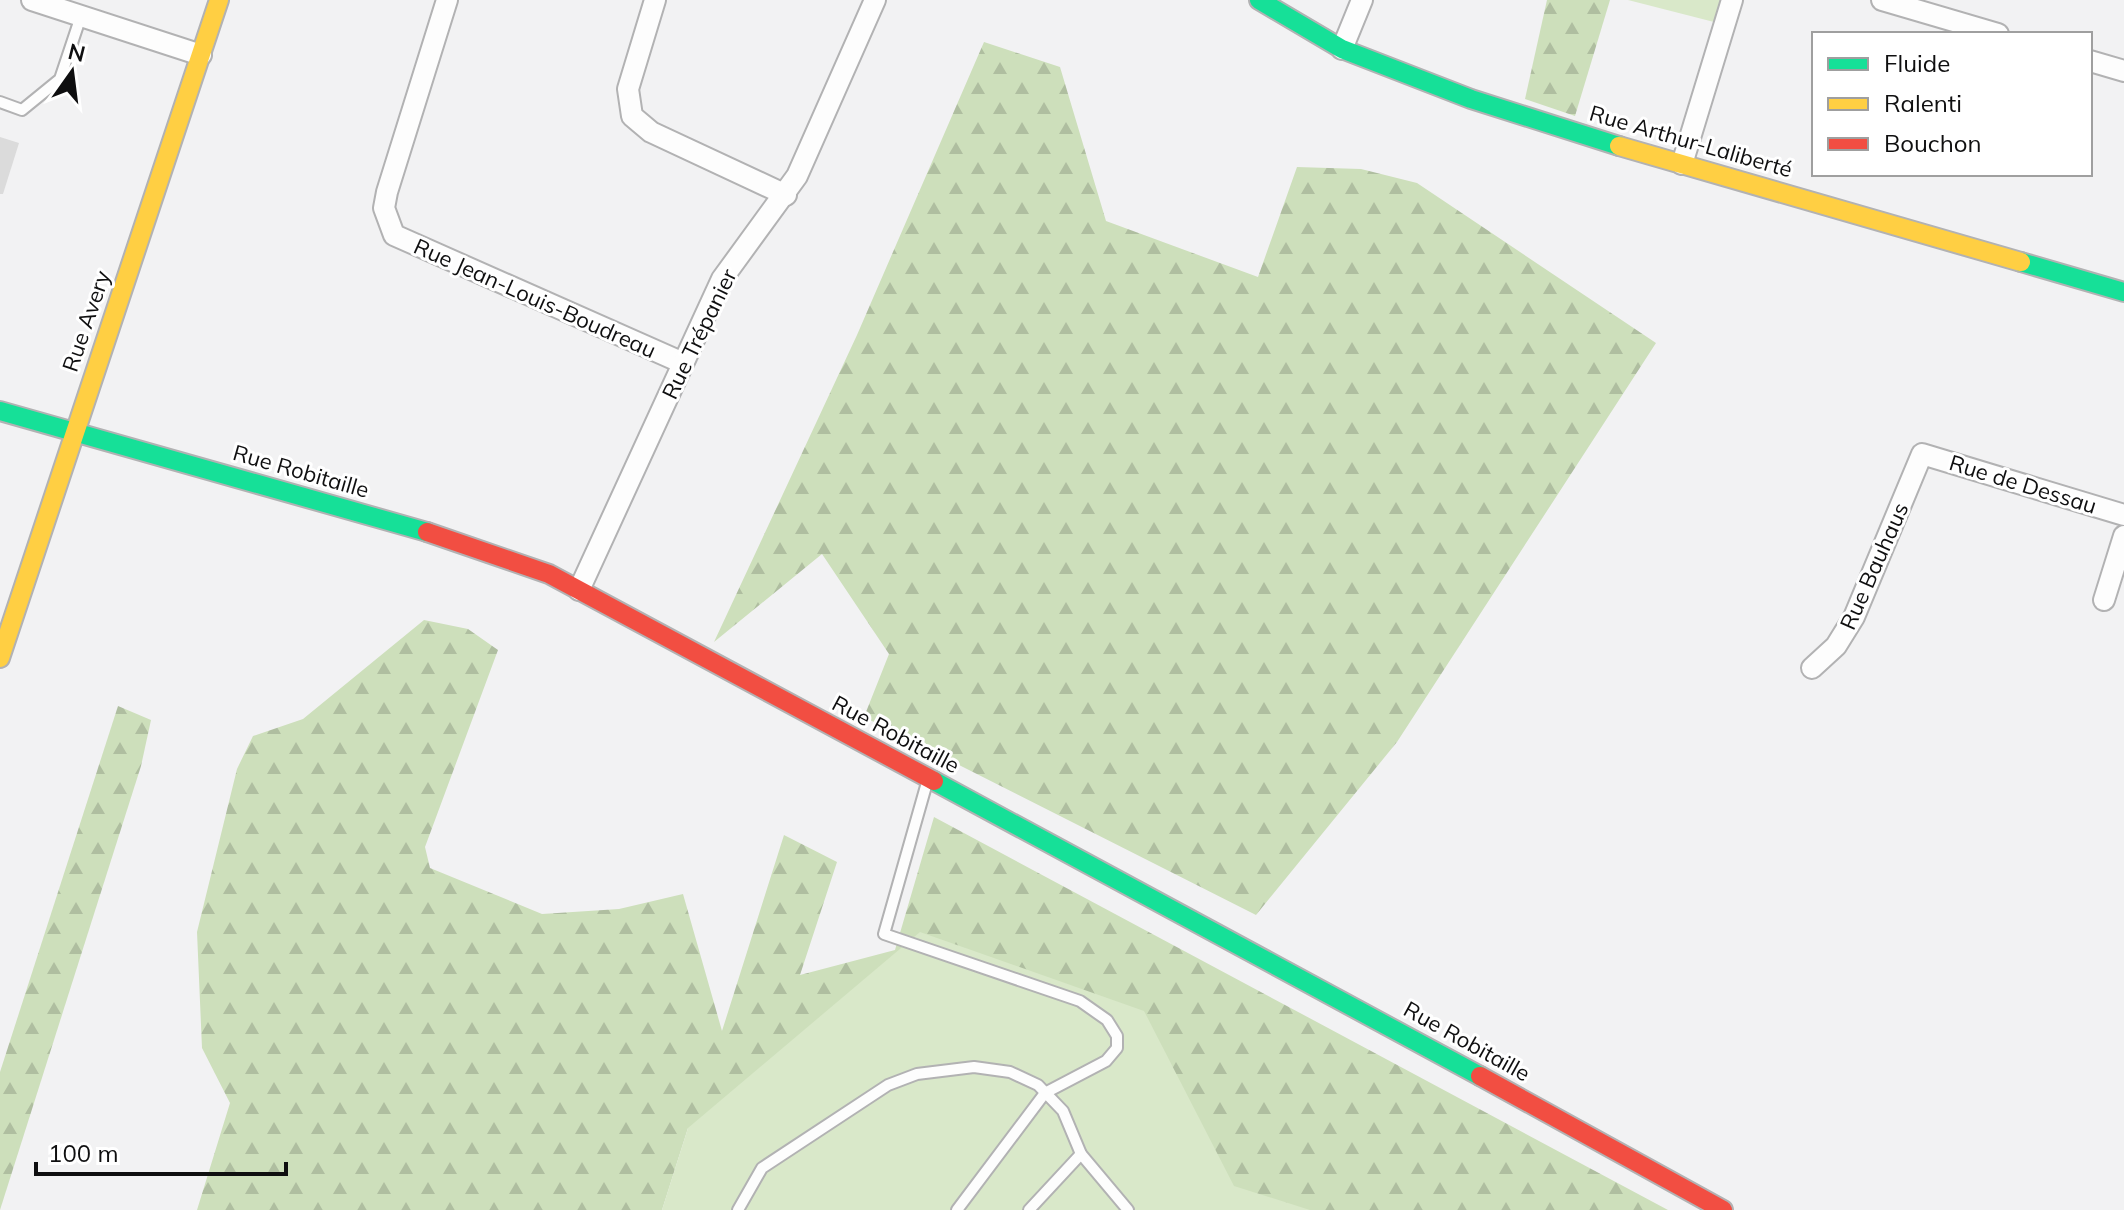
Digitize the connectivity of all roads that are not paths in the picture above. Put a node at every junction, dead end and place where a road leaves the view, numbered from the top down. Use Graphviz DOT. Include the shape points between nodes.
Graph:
graph roads {
  1 [pos="32,0"];
  2 [pos="219,0"];
  3 [pos="447,0"];
  4 [pos="655,0"];
  5 [pos="875,0"];
  6 [pos="1259,0"];
  7 [pos="1362,0"];
  8 [pos="1732,0"];
  9 [pos="1882,0"];
  10 [pos="81,16"];
  11 [pos="1991,32"];
  12 [pos="1342,49"];
  13 [pos="201,55"];
  14 [pos="2092,62"];
  15 [pos="2124,71"];
  16 [pos="0,102"];
  17 [pos="1682,164"];
  18 [pos="786,195"];
  19 [pos="2124,292"];
  20 [pos="683,363"];
  21 [pos="0,411"];
  22 [pos="74,433"];
  23 [pos="1922,454"];
  24 [pos="2124,515"];
  25 [pos="2124,536"];
  26 [pos="579,590"];
  27 [pos="2104,600"];
  28 [pos="0,658"];
  29 [pos="1812,668"];
  30 [pos="928,779"];
  31 [pos="1045,1093"];
  32 [pos="1081,1154"];
  33 [pos="738,1210"];
  34 [pos="957,1210"];
  35 [pos="1029,1210"];
  36 [pos="1128,1210"];
  37 [pos="1723,1210"];
  1 -- 10 [label="street"];
  2 -- 13 [label="street, Rue Avery"];
  3 -- 20 [label="street, Rue Jean-Louis-Boudreau" via="387,192 384,208 394,235"];
  4 -- 18 [label="street" via="628,89 632,116 651,132"];
  5 -- 18 [label="street, Rue Trépanier"];
  6 -- 12 [label="street, Rue Arthur-Laliberté"];
  7 -- 12 [label="street"];
  8 -- 17 [label="street"];
  9 -- 11 [label="street"];
  10 -- 13 [label="street"];
  10 -- 16 [label="lane" via="60,79 22,110"];
  12 -- 17 [label="street, Rue Arthur-Laliberté" via="1471,99"];
  13 -- 22 [label="street, Rue Avery"];
  14 -- 15 [label="street"];
  17 -- 19 [label="street, Rue Arthur-Laliberté"];
  18 -- 20 [label="street, Rue Trépanier" via="722,279"];
  20 -- 26 [label="street, Rue Trépanier"];
  21 -- 22 [label="street, Rue Robitaille"];
  22 -- 26 [label="street, Rue Robitaille" via="470,544"];
  22 -- 28 [label="street, Rue Avery"];
  23 -- 24 [label="street, Rue de Dessau"];
  23 -- 29 [label="street, Rue Bauhaus" via="1854,617 1836,646"];
  25 -- 27 [label="street"];
  26 -- 30 [label="street, Rue Robitaille"];
  30 -- 31 [label="lane" via="884,934 1080,1001 1107,1020 1117,1036 1117,1048 1106,1061"];
  30 -- 37 [label="street, Rue Robitaille"];
  31 -- 32 [label="lane" via="1063,1111"];
  31 -- 33 [label="lane" via="1010,1072 974,1067 917,1074 888,1085 762,1168"];
  31 -- 34 [label="lane"];
  32 -- 35 [label="lane"];
  32 -- 36 [label="lane"];
}
